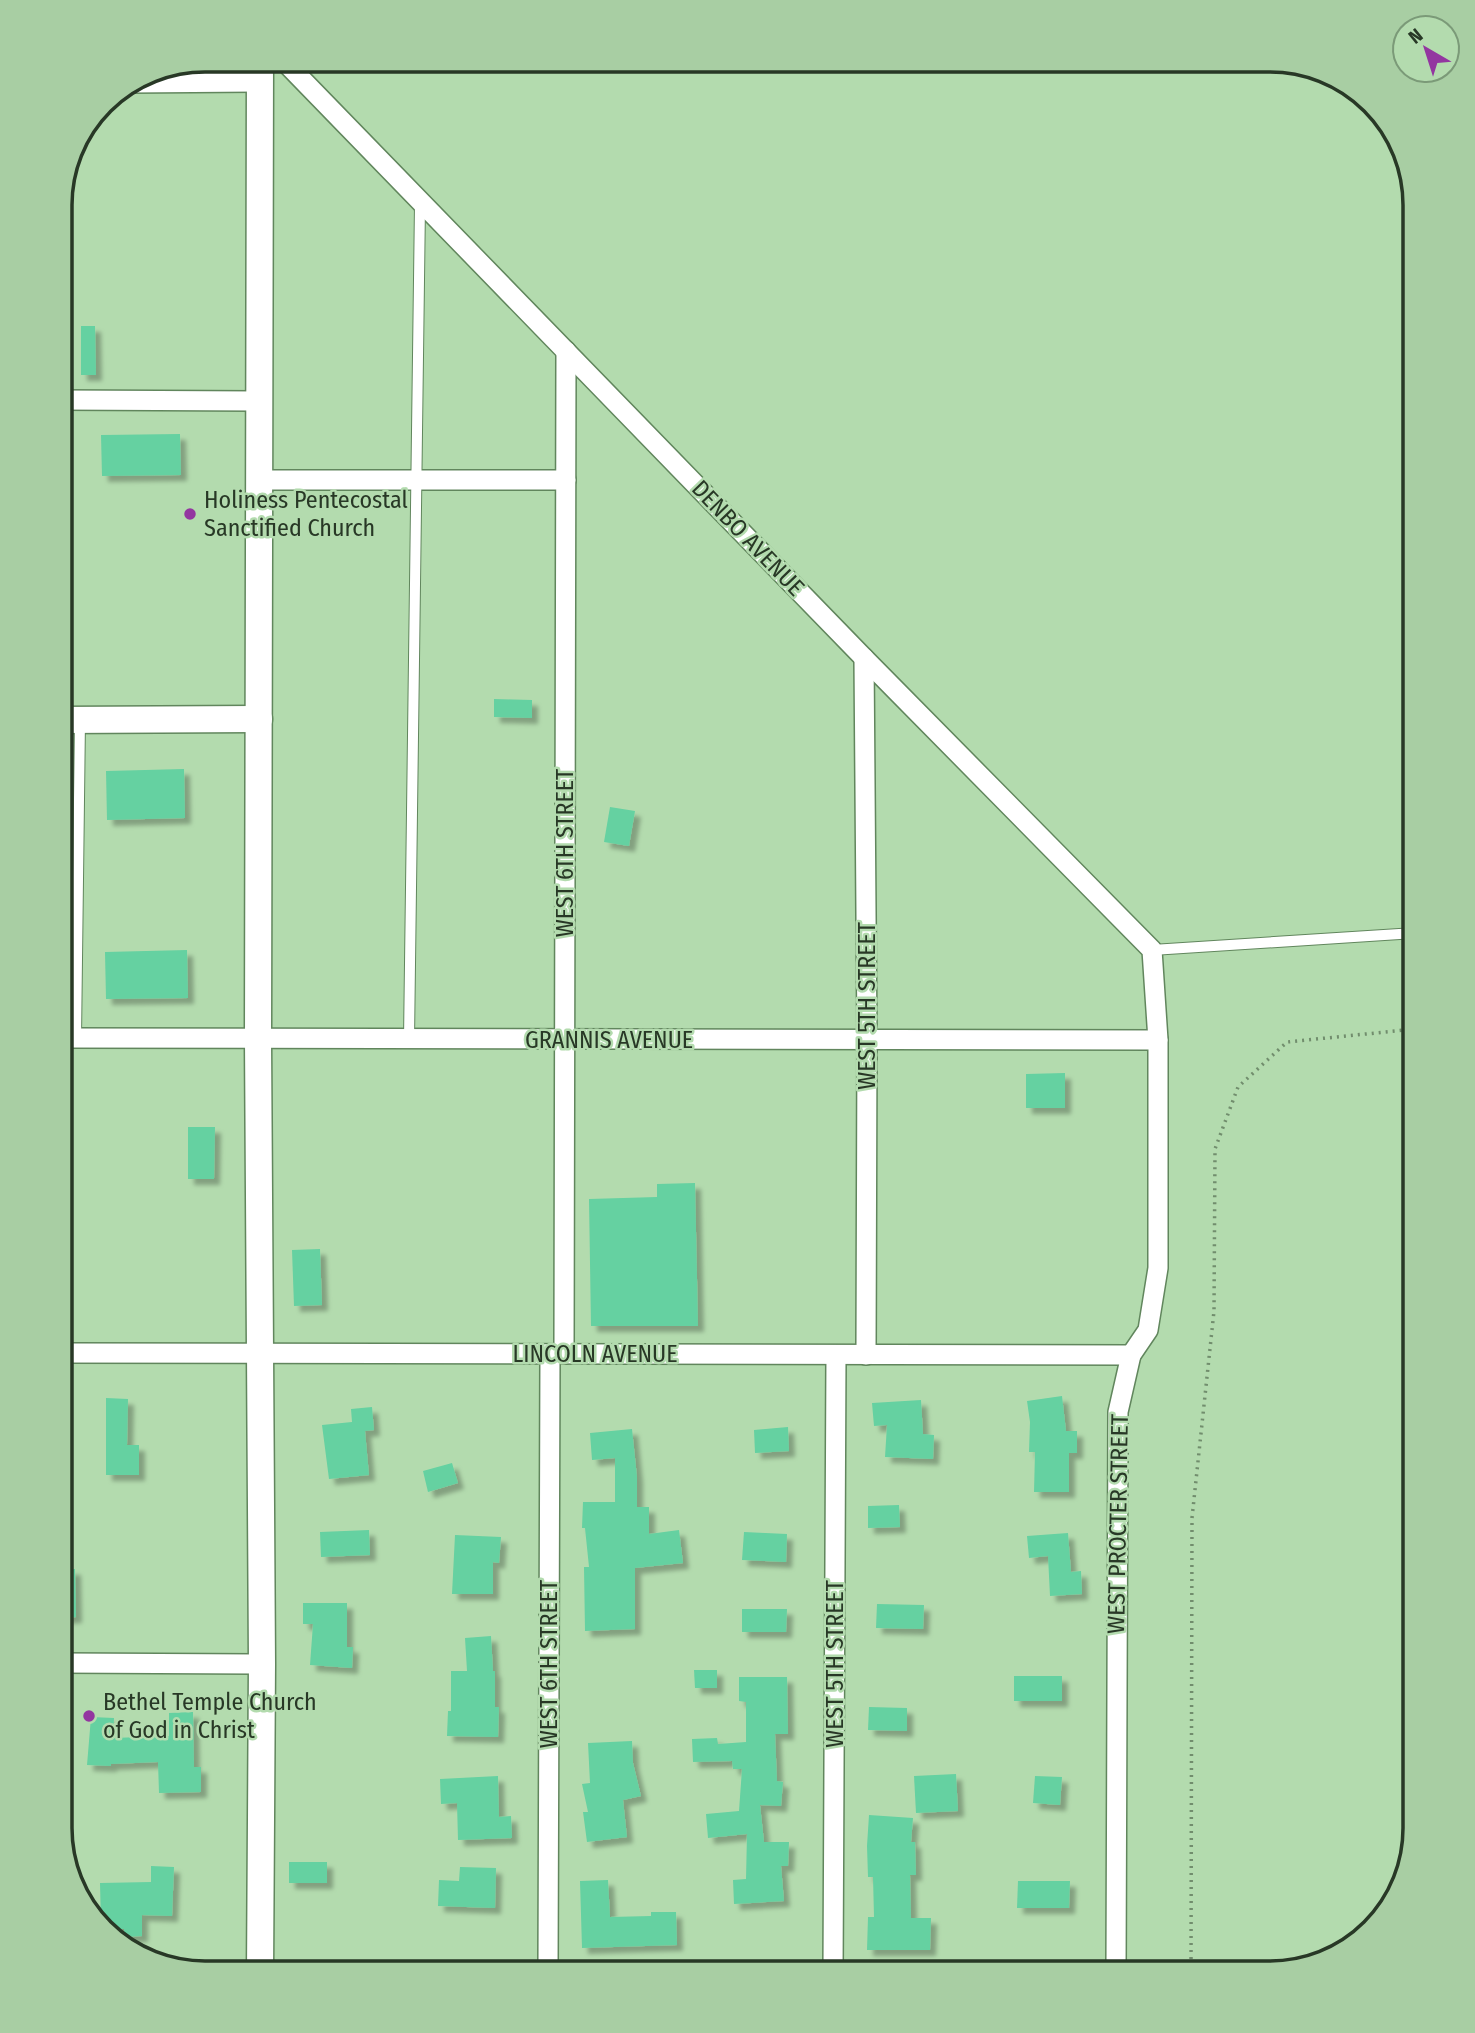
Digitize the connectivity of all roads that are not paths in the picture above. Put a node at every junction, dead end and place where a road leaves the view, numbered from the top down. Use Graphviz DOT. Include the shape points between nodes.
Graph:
graph roads {
  1 [pos="249,72"];
  2 [pos="260,72"];
  3 [pos="295,72"];
  4 [pos="158,80"];
  5 [pos="420,201"];
  6 [pos="566,351"];
  7 [pos="72,400"];
  8 [pos="260,401"];
  9 [pos="260,480"];
  10 [pos="416,480"];
  11 [pos="566,480"];
  12 [pos="864,658"];
  13 [pos="259,719"];
  14 [pos="72,720"];
  15 [pos="1403,934"];
  16 [pos="1152,950"];
  17 [pos="72,1038"];
  18 [pos="565,1039"];
  19 [pos="258,1040"];
  20 [pos="409,1040"];
  21 [pos="867,1040"];
  22 [pos="1158,1040"];
  23 [pos="72,1353"];
  24 [pos="261,1353"];
  25 [pos="557,1354"];
  26 [pos="836,1355"];
  27 [pos="866,1355"];
  28 [pos="1130,1355"];
  29 [pos="72,1663"];
  30 [pos="262,1664"];
  31 [pos="260,1961"];
  32 [pos="548,1961"];
  33 [pos="833,1961"];
  34 [pos="1116,1961"];
  1 -- 4 [label="street"];
  2 -- 8 [label="main road"];
  3 -- 5 [label="street, DENBO AVENUE"];
  5 -- 6 [label="street, DENBO AVENUE"];
  5 -- 10 [label="lane"];
  6 -- 11 [label="street, WEST 6TH STREET"];
  6 -- 12 [label="street, DENBO AVENUE"];
  7 -- 8 [label="street"];
  8 -- 9 [label="main road"];
  9 -- 10 [label="street"];
  9 -- 13 [label="main road"];
  10 -- 11 [label="street"];
  10 -- 20 [label="lane"];
  11 -- 18 [label="street, WEST 6TH STREET"];
  12 -- 16 [label="street, DENBO AVENUE"];
  12 -- 21 [label="street, WEST 5TH STREET"];
  13 -- 14 [label="main road"];
  13 -- 19 [label="main road"];
  15 -- 16 [label="lane"];
  16 -- 22 [label="street"];
  17 -- 19 [label="street, GRANNIS AVENUE"];
  18 -- 20 [label="street, GRANNIS AVENUE"];
  18 -- 21 [label="street, GRANNIS AVENUE"];
  18 -- 25 [label="street, WEST 6TH STREET"];
  19 -- 20 [label="street, GRANNIS AVENUE"];
  19 -- 24 [label="main road"];
  21 -- 22 [label="street, GRANNIS AVENUE"];
  21 -- 27 [label="street, WEST 5TH STREET"];
  22 -- 28 [label="street, WEST PROCTER STREET" via="1158,1268 1148,1330"];
  23 -- 24 [label="street, LINCOLN AVENUE"];
  24 -- 25 [label="street, LINCOLN AVENUE"];
  24 -- 30 [label="main road"];
  25 -- 26 [label="street, LINCOLN AVENUE"];
  25 -- 32 [label="street, WEST 6TH STREET"];
  26 -- 27 [label="street, LINCOLN AVENUE"];
  26 -- 33 [label="street, WEST 5TH STREET"];
  27 -- 28 [label="street, LINCOLN AVENUE"];
  28 -- 34 [label="street, WEST PROCTER STREET" via="1118,1412"];
  29 -- 30 [label="street"];
  30 -- 31 [label="main road"];
}
